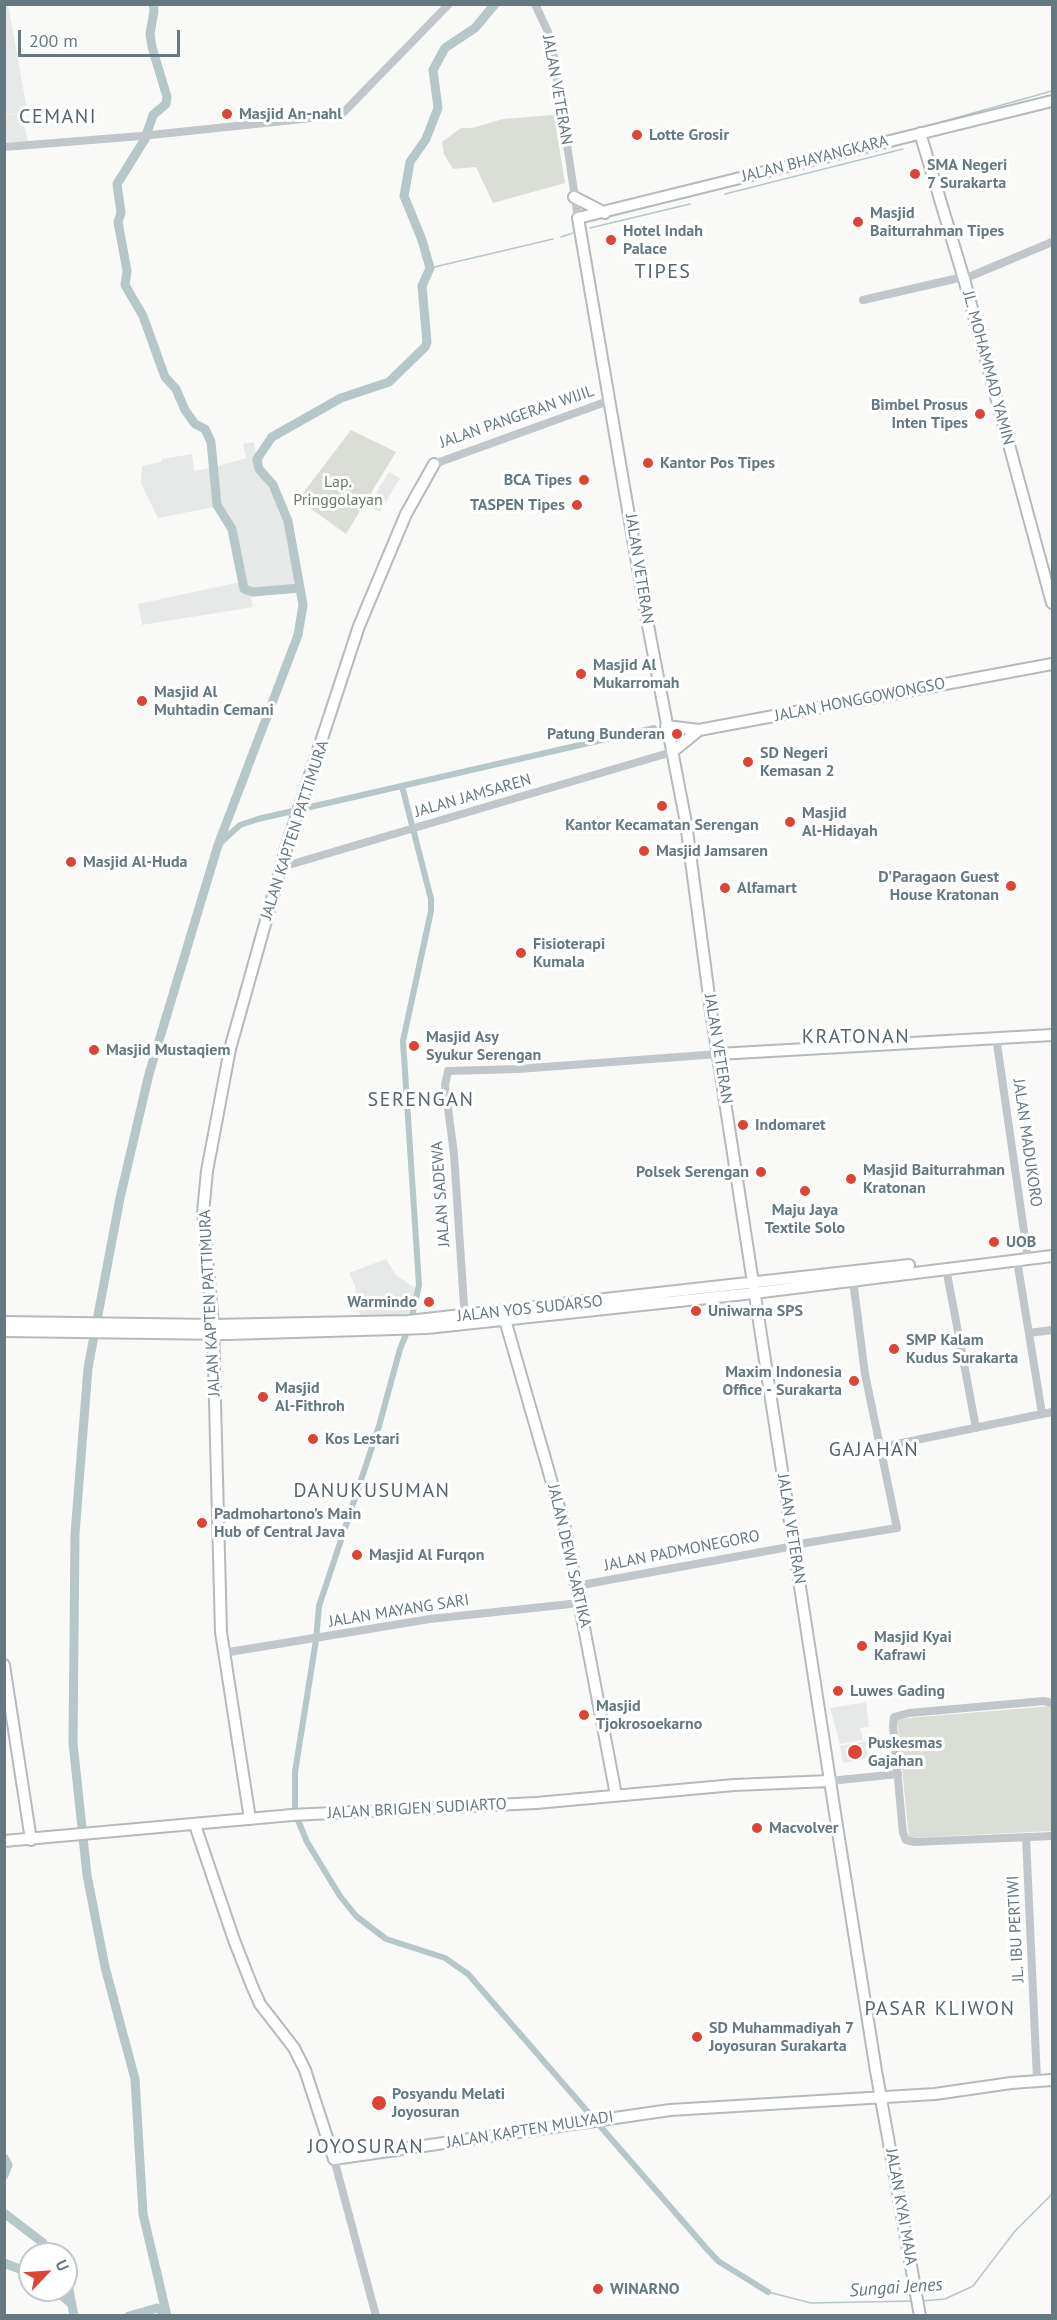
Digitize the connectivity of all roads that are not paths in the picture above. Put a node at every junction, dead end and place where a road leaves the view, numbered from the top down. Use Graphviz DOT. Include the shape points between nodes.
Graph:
graph roads {
  1 [pos="449,4"];
  2 [pos="535,4"];
  3 [pos="1053,102"];
  4 [pos="920,133"];
  5 [pos="4,147"];
  6 [pos="574,197"];
  7 [pos="605,213"];
  8 [pos="578,218"];
  9 [pos="1053,242"];
  10 [pos="963,278"];
  11 [pos="863,300"];
  12 [pos="610,400"];
  13 [pos="434,464"];
  14 [pos="1053,603"];
  15 [pos="1053,664"];
  16 [pos="666,726"];
  17 [pos="699,730"];
  18 [pos="672,752"];
  19 [pos="282,867"];
  20 [pos="1053,1035"];
  21 [pos="996,1038"];
  22 [pos="718,1054"];
  23 [pos="1053,1250"];
  24 [pos="1022,1256"];
  25 [pos="1053,1256"];
  26 [pos="946,1268"];
  27 [pos="853,1280"];
  28 [pos="753,1289"];
  29 [pos="603,1305"];
  30 [pos="465,1320"];
  31 [pos="505,1320"];
  32 [pos="4,1322"];
  33 [pos="87,1327"];
  34 [pos="109,1328"];
  35 [pos="213,1329"];
  36 [pos="1053,1330"];
  37 [pos="4,1331"];
  38 [pos="1029,1334"];
  39 [pos="1053,1412"];
  40 [pos="1042,1414"];
  41 [pos="976,1428"];
  42 [pos="882,1447"];
  43 [pos="793,1546"];
  44 [pos="576,1586"];
  45 [pos="580,1603"];
  46 [pos="223,1653"];
  47 [pos="4,1665"];
  48 [pos="1053,1703"];
  49 [pos="898,1774"];
  50 [pos="830,1781"];
  51 [pos="616,1795"];
  52 [pos="250,1819"];
  53 [pos="195,1825"];
  54 [pos="1053,1836"];
  55 [pos="1026,1837"];
  56 [pos="31,1840"];
  57 [pos="4,1841"];
  58 [pos="1037,2080"];
  59 [pos="1053,2080"];
  60 [pos="880,2098"];
  61 [pos="334,2159"];
  62 [pos="376,2316"];
  63 [pos="920,2316"];
  1 -- 5 [label="street" via="341,115"];
  2 -- 6 [label="street, JALAN VETERAN" via="553,51"];
  3 -- 4 [label="main road, JALAN BHAYANGKARA"];
  4 -- 7 [label="main road, JALAN BHAYANGKARA"];
  4 -- 10 [label="main road, JL. MOHAMMAD YAMIN"];
  6 -- 7 [label="main road"];
  6 -- 8 [label="street, JALAN VETERAN"];
  7 -- 8 [label="main road, JALAN BHAYANGKARA"];
  8 -- 12 [label="main road, JALAN VETERAN"];
  9 -- 10 [label="street"];
  10 -- 11 [label="street"];
  10 -- 14 [label="main road, JL. MOHAMMAD YAMIN"];
  12 -- 13 [label="street, JALAN PANGERAN WIJIL"];
  12 -- 16 [label="main road, JALAN VETERAN"];
  13 -- 19 [label="main road, JALAN KAPTEN PATTIMURA" via="406,514 359,626"];
  15 -- 17 [label="main road, JALAN HONGGOWONGSO"];
  16 -- 17 [label="main road, JALAN HONGGOWONGSO"];
  16 -- 18 [label="main road, JALAN VETERAN"];
  17 -- 18 [label="main road"];
  18 -- 19 [label="street, JALAN JAMSAREN"];
  18 -- 22 [label="main road, JALAN VETERAN" via="686,823"];
  19 -- 35 [label="main road, JALAN KAPTEN PATTIMURA" via="230,1049 207,1171 203,1223"];
  20 -- 21 [label="main road"];
  21 -- 22 [label="main road"];
  21 -- 24 [label="street, JALAN MADUKORO"];
  22 -- 28 [label="main road, JALAN VETERAN"];
  22 -- 30 [label="street, JALAN SADEWA" via="448,1071 445,1086 455,1164"];
  23 -- 24 [label="main road, JALAN YOS SUDARSO"];
  24 -- 25 [label="main road, JALAN YOS SUDARSO"];
  24 -- 26 [label="main road, JALAN YOS SUDARSO"];
  24 -- 28 [label="main road, JALAN YOS SUDARSO"];
  24 -- 38 [label="street, JALAN MADUKORO"];
  26 -- 27 [label="main road, JALAN YOS SUDARSO"];
  26 -- 41 [label="street"];
  27 -- 28 [label="main road, JALAN YOS SUDARSO"];
  27 -- 42 [label="street" via="865,1374"];
  28 -- 29 [label="main road, JALAN YOS SUDARSO"];
  28 -- 43 [label="main road, JALAN VETERAN"];
  29 -- 30 [label="main road, JALAN YOS SUDARSO"];
  29 -- 31 [label="main road, JALAN YOS SUDARSO"];
  30 -- 31 [label="main road, JALAN YOS SUDARSO"];
  30 -- 35 [label="main road, JALAN YOS SUDARSO" via="411,1325"];
  31 -- 44 [label="main road, JALAN DEWI SARTIKA" via="565,1528"];
  32 -- 33 [label="main road, JALAN YOS SUDARSO"];
  33 -- 34 [label="main road, JALAN YOS SUDARSO"];
  33 -- 37 [label="main road"];
  34 -- 35 [label="main road, JALAN YOS SUDARSO"];
  34 -- 35 [label="main road, JALAN YOS SUDARSO" via="122,1333"];
  35 -- 46 [label="main road, JALAN KAPTEN PATTIMURA"];
  36 -- 38 [label="street"];
  38 -- 40 [label="street, JALAN MADUKORO"];
  39 -- 40 [label="street"];
  40 -- 41 [label="street"];
  41 -- 42 [label="street"];
  42 -- 43 [label="street, JALAN PADMONEGORO" via="897,1528"];
  43 -- 44 [label="street, JALAN PADMONEGORO"];
  43 -- 50 [label="main road, JALAN VETERAN"];
  44 -- 45 [label="main road, JALAN DEWI SARTIKA"];
  45 -- 46 [label="street, JALAN MAYANG SARI" via="430,1619"];
  45 -- 51 [label="main road, JALAN DEWI SARTIKA"];
  46 -- 52 [label="main road, JALAN KAPTEN PATTIMURA"];
  47 -- 56 [label="main road"];
  48 -- 49 [label="street" via="894,1717"];
  49 -- 50 [label="street"];
  49 -- 55 [label="street" via="906,1840"];
  50 -- 51 [label="main road, JALAN BRIGJEN SUDIARTO"];
  50 -- 60 [label="main road, JALAN VETERAN"];
  51 -- 52 [label="main road, JALAN BRIGJEN SUDIARTO"];
  52 -- 53 [label="main road, JALAN BRIGJEN SUDIARTO"];
  53 -- 56 [label="main road, JALAN BRIGJEN SUDIARTO"];
  53 -- 61 [label="main road" via="248,1977 260,2004 294,2048 305,2070"];
  54 -- 55 [label="street"];
  55 -- 58 [label="street, JL. IBU PERTIWI"];
  56 -- 57 [label="main road, JALAN BRIGJEN SUDIARTO"];
  58 -- 59 [label="main road, JALAN KAPTEN MULYADI"];
  58 -- 60 [label="main road, JALAN KAPTEN MULYADI"];
  60 -- 61 [label="main road, JALAN KAPTEN MULYADI" via="670,2110"];
  60 -- 63 [label="main road, JALAN KYAI MAJA"];
  61 -- 62 [label="street"];
}
